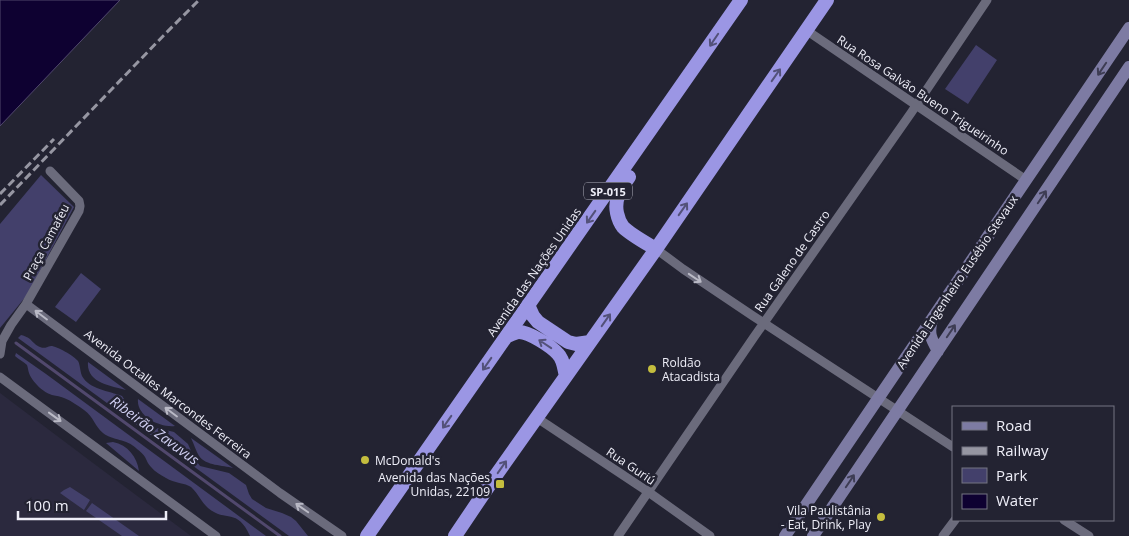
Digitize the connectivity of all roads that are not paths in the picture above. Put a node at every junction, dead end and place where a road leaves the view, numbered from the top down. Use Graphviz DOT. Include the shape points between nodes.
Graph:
graph roads {
  1 [pos="741,0"];
  2 [pos="827,0"];
  3 [pos="987,0"];
  4 [pos="1129,28"];
  5 [pos="806,30"];
  6 [pos="1129,67"];
  7 [pos="916,105"];
  8 [pos="657,121"];
  9 [pos="50,171"];
  10 [pos="1026,180"];
  11 [pos="656,249"];
  12 [pos="26,304"];
  13 [pos="528,305"];
  14 [pos="934,315"];
  15 [pos="764,323"];
  16 [pos="507,336"];
  17 [pos="1,341"];
  18 [pos="590,342"];
  19 [pos="938,351"];
  20 [pos="0,354"];
  21 [pos="566,376"];
  22 [pos="0,377"];
  23 [pos="878,398"];
  24 [pos="898,411"];
  25 [pos="537,418"];
  26 [pos="952,446"];
  27 [pos="647,491"];
  28 [pos="954,521"];
  29 [pos="1066,521"];
  30 [pos="216,536"];
  31 [pos="342,536"];
  32 [pos="367,536"];
  33 [pos="454,536"];
  34 [pos="618,536"];
  35 [pos="710,536"];
  36 [pos="785,536"];
  37 [pos="813,536"];
  38 [pos="943,536"];
  39 [pos="1089,536"];
  1 -- 8 [label="highway, Avenida das Nações Unidas / SP-015, one-way"];
  2 -- 5 [label="highway"];
  3 -- 7 [label="street, Rua Galeno de Castro"];
  4 -- 10 [label="main road, Avenida Engenheiro Eusébio Stevaux, one-way"];
  5 -- 7 [label="street, Rua Rosa Galvão Bueno Trigueirinho"];
  11 -- 5 [label="highway, one-way"];
  19 -- 6 [label="main road, Avenida Engenheiro Eusébio Stevaux, one-way"];
  7 -- 10 [label="street, Rua Rosa Galvão Bueno Trigueirinho"];
  7 -- 15 [label="street, Rua Galeno de Castro"];
  8 -- 11 [label="highway" via="656,133 621,189 616,206 622,226"];
  8 -- 13 [label="highway, Avenida das Nações Unidas / SP-015, one-way"];
  9 -- 12 [label="street, Praça Camafeu" via="79,201 80,212"];
  10 -- 14 [label="main road, Avenida Engenheiro Eusébio Stevaux"];
  11 -- 15 [label="street, one-way"];
  18 -- 11 [label="highway, one-way"];
  12 -- 17 [label="street"];
  31 -- 12 [label="street, Avenida Octalles Marcondes Ferreira, one-way"];
  13 -- 16 [label="highway, Avenida das Nações Unidas / SP-015"];
  13 -- 18 [label="highway" via="538,322 568,342"];
  14 -- 19 [label="main road" via="929,330"];
  14 -- 23 [label="main road, Avenida Engenheiro Eusébio Stevaux"];
  15 -- 23 [label="street"];
  15 -- 27 [label="street, Rua Galeno de Castro"];
  21 -- 16 [label="highway, one-way" via="564,363 558,354 543,342 518,332"];
  16 -- 32 [label="highway, Avenida das Nações Unidas / SP-015, one-way"];
  17 -- 20 [label="street"];
  18 -- 21 [label="highway"];
  19 -- 24 [label="main road, Avenida Engenheiro Eusébio Stevaux"];
  21 -- 25 [label="highway"];
  22 -- 30 [label="street, one-way"];
  23 -- 24 [label="street"];
  23 -- 36 [label="main road, Avenida Engenheiro Eusébio Stevaux"];
  24 -- 26 [label="street"];
  37 -- 24 [label="main road, Avenida Engenheiro Eusébio Stevaux, one-way"];
  25 -- 27 [label="street, Rua Guriú"];
  33 -- 25 [label="highway, one-way"];
  27 -- 34 [label="street, Rua Galeno de Castro"];
  27 -- 35 [label="street, Rua Guriú"];
  28 -- 38 [label="street"];
  29 -- 39 [label="street"];
}
